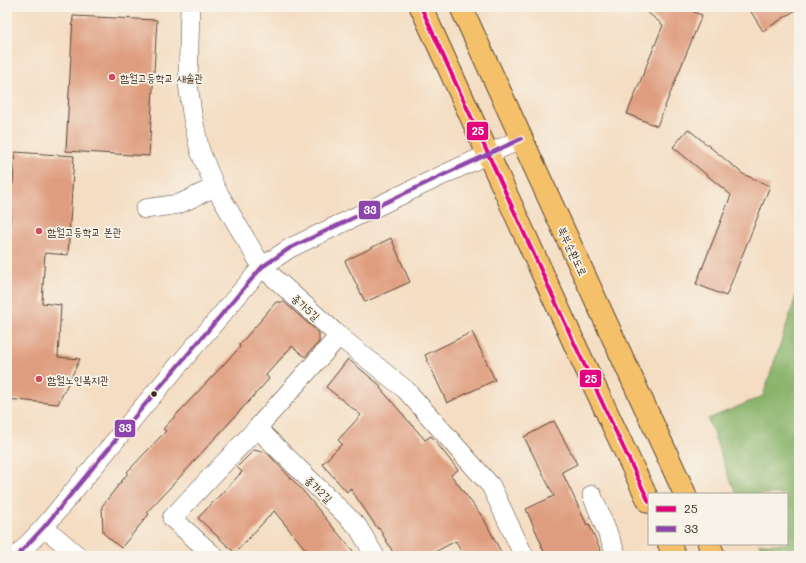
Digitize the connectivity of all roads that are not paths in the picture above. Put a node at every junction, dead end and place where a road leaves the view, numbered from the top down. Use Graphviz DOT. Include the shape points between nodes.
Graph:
graph roads {
  1 [pos="190,7"];
  2 [pos="421,7"];
  3 [pos="461,7"];
  4 [pos="521,139"];
  5 [pos="488,154"];
  6 [pos="215,187"];
  7 [pos="145,209"];
  8 [pos="262,267"];
  9 [pos="339,336"];
  10 [pos="257,428"];
  11 [pos="686,493"];
  12 [pos="592,495"];
  13 [pos="648,500"];
  14 [pos="44,527"];
  15 [pos="670,545"];
  16 [pos="709,545"];
  17 [pos="17,556"];
  18 [pos="78,556"];
  19 [pos="214,556"];
  20 [pos="374,556"];
  21 [pos="524,556"];
  22 [pos="617,556"];
  23 [pos="675,556"];
  24 [pos="714,556"];
  1 -- 6 [label="street, 종가5길" via="188,83 192,114 200,151"];
  2 -- 5 [label="main road"];
  3 -- 4 [label="main road, 북부순환도로"];
  4 -- 5 [label="street"];
  4 -- 11 [label="main road, 북부순환도로"];
  5 -- 8 [label="street" via="290,248"];
  5 -- 13 [label="main road"];
  6 -- 7 [label="street" via="179,204"];
  6 -- 8 [label="street, 종가5길"];
  8 -- 9 [label="street, 종가5길"];
  8 -- 14 [label="street"];
  9 -- 10 [label="street"];
  9 -- 21 [label="street, 종가5길" via="406,390 491,486"];
  10 -- 19 [label="street" via="172,518"];
  10 -- 20 [label="street, 종가2길" via="358,527"];
  12 -- 22 [label="street"];
  14 -- 17 [label="street"];
  14 -- 18 [label="street"];
  15 -- 23 [label="main road"];
  16 -- 24 [label="main road"];
}
